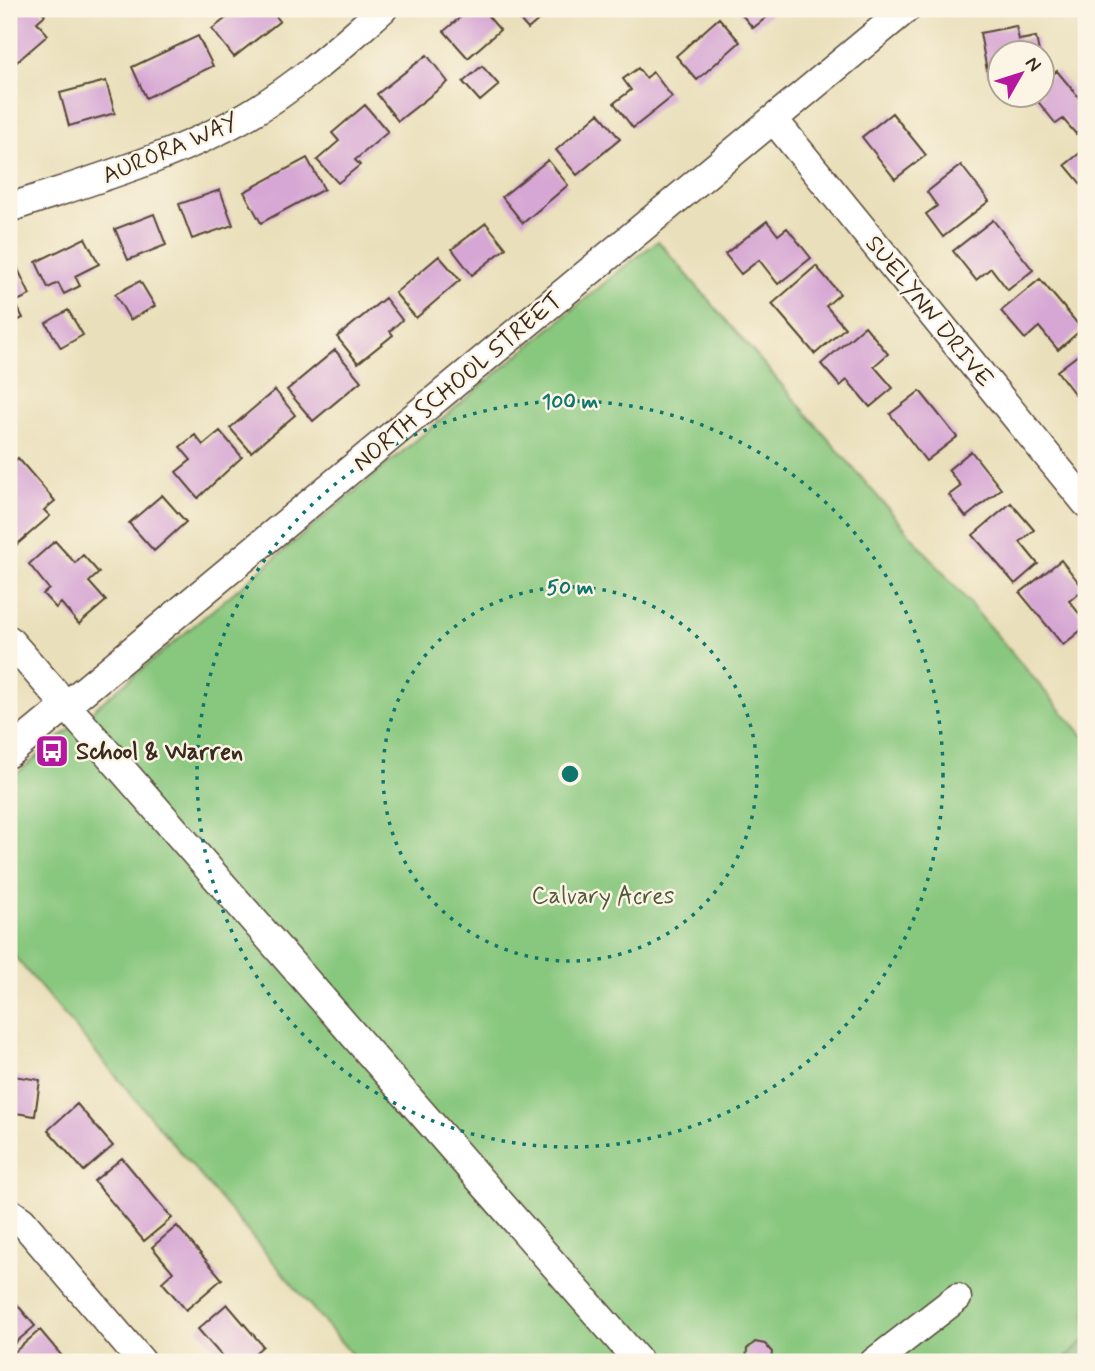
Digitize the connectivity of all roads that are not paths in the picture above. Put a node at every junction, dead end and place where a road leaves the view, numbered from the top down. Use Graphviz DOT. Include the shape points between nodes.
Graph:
graph roads {
  1 [pos="383,9"];
  2 [pos="906,9"];
  3 [pos="774,120"];
  4 [pos="9,208"];
  5 [pos="1086,503"];
  6 [pos="9,640"];
  7 [pos="65,705"];
  8 [pos="9,753"];
  9 [pos="9,1212"];
  10 [pos="957,1298"];
  11 [pos="142,1362"];
  12 [pos="639,1362"];
  13 [pos="874,1362"];
  1 -- 4 [label="street, AURORA WAY" via="282,94 214,133"];
  2 -- 3 [label="street, NORTH SCHOOL STREET"];
  3 -- 5 [label="street, SUELYNN DRIVE"];
  3 -- 7 [label="street, NORTH SCHOOL STREET"];
  6 -- 7 [label="street"];
  7 -- 8 [label="street, NORTH SCHOOL STREET"];
  7 -- 12 [label="street"];
  9 -- 11 [label="street" via="22,1221"];
  10 -- 13 [label="street"];
}
